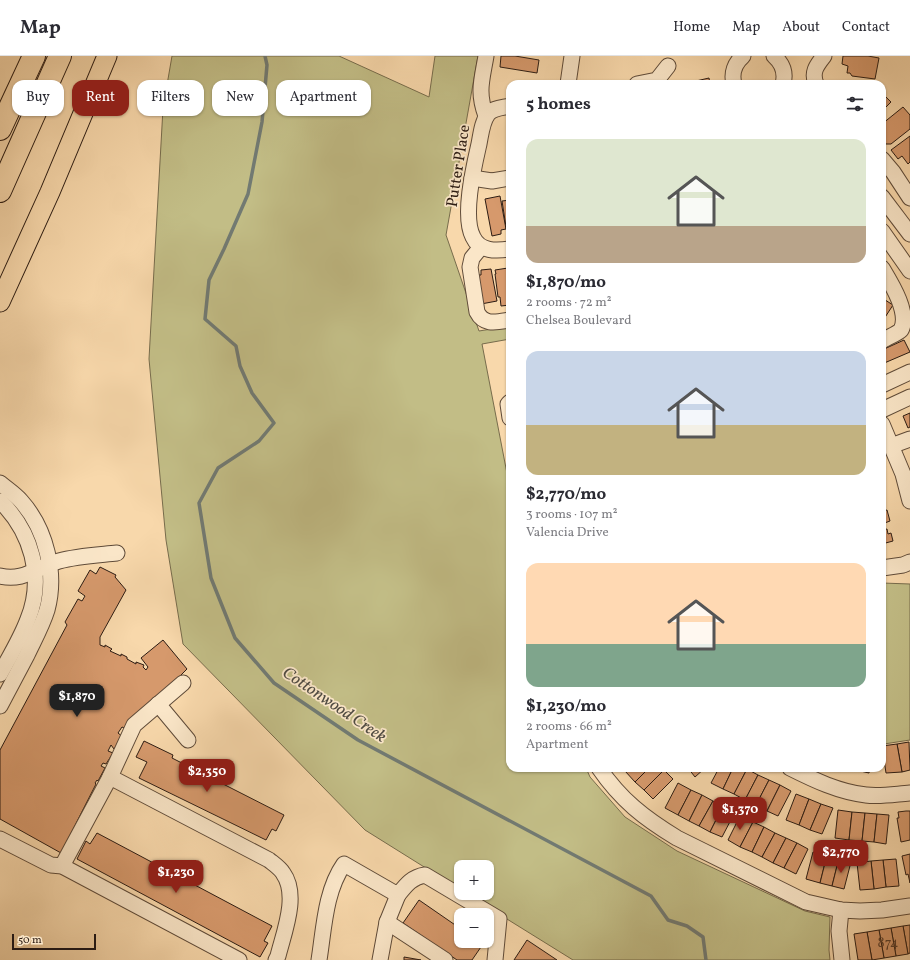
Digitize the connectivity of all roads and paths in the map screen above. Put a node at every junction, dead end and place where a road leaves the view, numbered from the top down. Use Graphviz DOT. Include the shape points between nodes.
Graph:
graph roads {
  1 [pos="34,56"];
  2 [pos="60,56"];
  3 [pos="107,56"];
  4 [pos="486,56"];
  5 [pos="572,56"];
  6 [pos="725,56"];
  7 [pos="743,56"];
  8 [pos="774,56"];
  9 [pos="791,56"];
  10 [pos="824,56"];
  11 [pos="668,66"];
  12 [pos="734,79"];
  13 [pos="784,79"];
  14 [pos="569,80"];
  15 [pos="657,80"];
  16 [pos="815,80"];
  17 [pos="506,107"];
  18 [pos="488,114"];
  19 [pos="0,129"];
  20 [pos="886,164"];
  21 [pos="472,178"];
  22 [pos="506,179"];
  23 [pos="0,191"];
  24 [pos="910,198"];
  25 [pos="886,203"];
  26 [pos="910,234"];
  27 [pos="886,237"];
  28 [pos="481,247"];
  29 [pos="506,250"];
  30 [pos="910,271"];
  31 [pos="886,275"];
  32 [pos="0,302"];
  33 [pos="506,321"];
  34 [pos="886,339"];
  35 [pos="910,372"];
  36 [pos="886,383"];
  37 [pos="910,397"];
  38 [pos="886,408"];
  39 [pos="886,434"];
  40 [pos="910,439"];
  41 [pos="891,446"];
  42 [pos="0,483"];
  43 [pos="0,500"];
  44 [pos="910,501"];
  45 [pos="118,553"];
  46 [pos="910,562"];
  47 [pos="49,564"];
  48 [pos="886,567"];
  49 [pos="34,570"];
  50 [pos="0,576"];
  51 [pos="0,674"];
  52 [pos="183,683"];
  53 [pos="158,704"];
  54 [pos="0,706"];
  55 [pos="188,740"];
  56 [pos="602,772"];
  57 [pos="798,772"];
  58 [pos="110,777"];
  59 [pos="910,793"];
  60 [pos="0,839"];
  61 [pos="62,866"];
  62 [pos="398,895"];
  63 [pos="910,906"];
  64 [pos="841,910"];
  65 [pos="387,922"];
  66 [pos="442,959"];
  67 [pos="239,960"];
  68 [pos="276,960"];
  69 [pos="319,960"];
  70 [pos="380,960"];
  71 [pos="495,960"];
  72 [pos="842,960"];
  1 -- 19 [label="highway"];
  2 -- 23 [label="highway"];
  3 -- 32 [label="main road"];
  4 -- 18 [label="street" via="480,92 481,101"];
  5 -- 14 [label="street"];
  6 -- 12 [label="street" via="730,63"];
  7 -- 12 [label="street" via="736,64"];
  8 -- 13 [label="street" via="779,61"];
  9 -- 13 [label="street"];
  10 -- 16 [label="street" via="816,67"];
  11 -- 15 [label="street"];
  17 -- 18 [label="street" via="494,109"];
  18 -- 21 [label="street, Putter Place" via="484,120"];
  20 -- 24 [label="street"];
  21 -- 22 [label="street" via="492,181"];
  21 -- 28 [label="street, Putter Place" via="470,230"];
  25 -- 26 [label="street"];
  27 -- 30 [label="street"];
  28 -- 29 [label="street" via="497,251"];
  28 -- 33 [label="street" via="472,258 470,267 477,312 487,322"];
  31 -- 34 [label="street" via="906,308 907,316 901,330"];
  35 -- 36 [label="street"];
  37 -- 38 [label="street"];
  39 -- 41 [label="street"];
  40 -- 41 [label="street"];
  41 -- 44 [label="street" via="903,474"];
  42 -- 47 [label="street" via="20,501 34,519 44,542"];
  43 -- 49 [label="street" via="12,512 24,531"];
  45 -- 47 [label="street"];
  46 -- 48 [label="street"];
  47 -- 49 [label="street"];
  47 -- 54 [label="street" via="49,594 41,628"];
  49 -- 50 [label="street" via="22,576"];
  49 -- 51 [label="street" via="34,602"];
  52 -- 53 [label="street"];
  53 -- 55 [label="street"];
  53 -- 58 [label="street" via="134,725"];
  56 -- 64 [label="street" via="622,798 644,818 677,838 806,902"];
  57 -- 59 [label="street" via="817,782 867,795"];
  58 -- 61 [label="street"];
  58 -- 68 [label="street" via="269,860 283,872 290,888 291,901"];
  60 -- 61 [label="street" via="51,865"];
  61 -- 67 [label="street"];
  62 -- 65 [label="street"];
  62 -- 69 [label="street" via="344,864 338,873 330,897"];
  62 -- 71 [label="street" via="411,880 425,875 499,919"];
  63 -- 64 [label="street" via="882,910"];
  64 -- 72 [label="street" via="839,931"];
  65 -- 66 [label="street"];
  65 -- 70 [label="street"];
}
